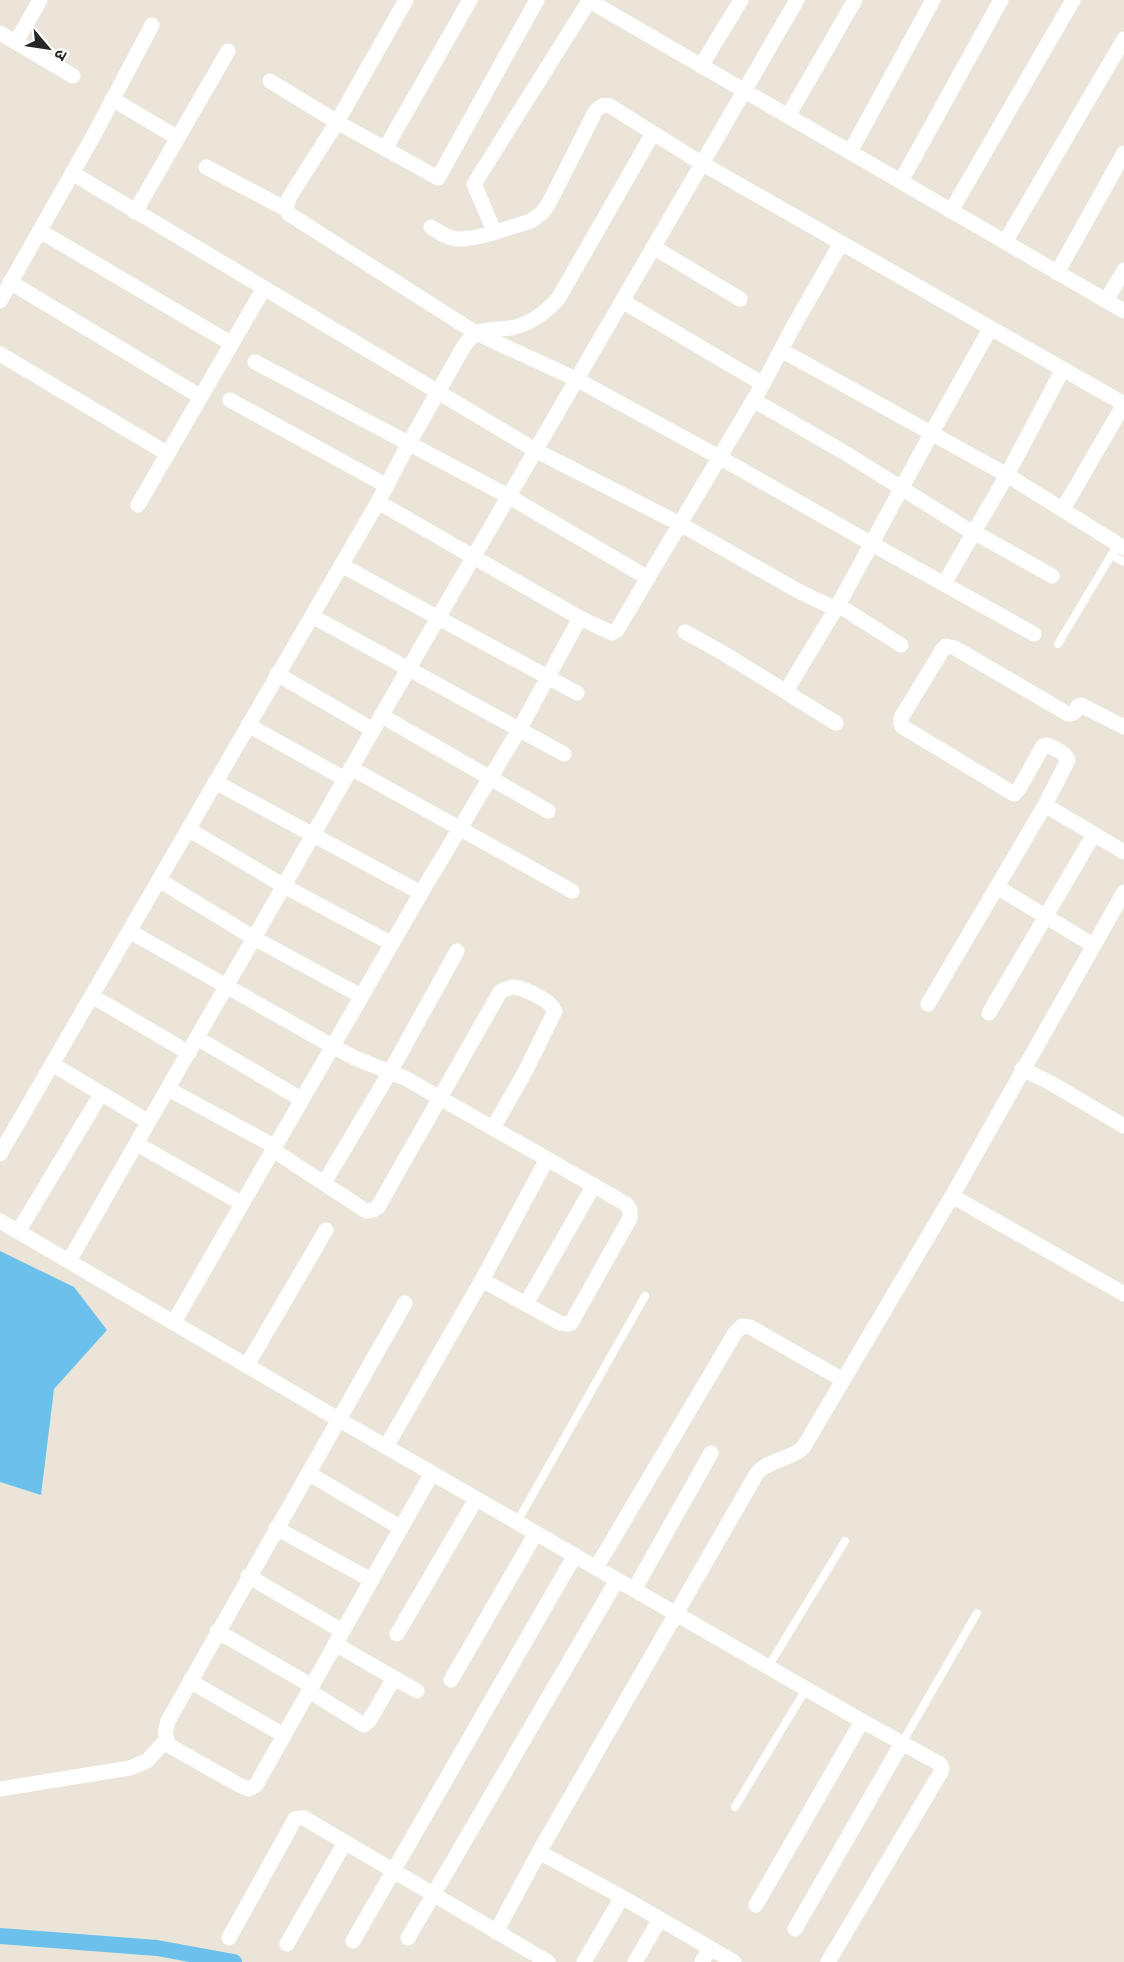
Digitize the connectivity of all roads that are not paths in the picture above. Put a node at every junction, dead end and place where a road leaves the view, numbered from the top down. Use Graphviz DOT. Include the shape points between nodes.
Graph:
graph roads {
  1 [pos="40,0"];
  2 [pos="406,0"];
  3 [pos="470,0"];
  4 [pos="537,0"];
  5 [pos="741,0"];
  6 [pos="797,0"];
  7 [pos="855,0"];
  8 [pos="933,0"];
  9 [pos="1001,0"];
  10 [pos="1073,0"];
  11 [pos="589,1"];
  12 [pos="152,25"];
  13 [pos="0,33"];
  14 [pos="1124,39"];
  15 [pos="16,42"];
  16 [pos="228,51"];
  17 [pos="701,66"];
  18 [pos="73,76"];
  19 [pos="270,81"];
  20 [pos="743,90"];
  21 [pos="112,99"];
  22 [pos="788,116"];
  23 [pos="337,122"];
  24 [pos="653,133"];
  25 [pos="178,138"];
  26 [pos="385,149"];
  27 [pos="850,152"];
  28 [pos="1124,153"];
  29 [pos="701,163"];
  30 [pos="206,167"];
  31 [pos="72,173"];
  32 [pos="900,181"];
  33 [pos="286,209"];
  34 [pos="951,211"];
  35 [pos="135,212"];
  36 [pos="430,227"];
  37 [pos="40,231"];
  38 [pos="494,231"];
  39 [pos="1005,242"];
  40 [pos="841,243"];
  41 [pos="653,247"];
  42 [pos="1124,270"];
  43 [pos="1057,273"];
  44 [pos="10,282"];
  45 [pos="264,288"];
  46 [pos="740,298"];
  47 [pos="0,301"];
  48 [pos="622,301"];
  49 [pos="1106,301"];
  50 [pos="1124,311"];
  51 [pos="990,329"];
  52 [pos="476,333"];
  53 [pos="232,344"];
  54 [pos="781,350"];
  55 [pos="0,354"];
  56 [pos="255,362"];
  57 [pos="1063,369"];
  58 [pos="576,379"];
  59 [pos="763,384"];
  60 [pos="438,391"];
  61 [pos="201,397"];
  62 [pos="230,400"];
  63 [pos="753,400"];
  64 [pos="1124,404"];
  65 [pos="931,434"];
  66 [pos="409,443"];
  67 [pos="536,450"];
  68 [pos="168,454"];
  69 [pos="719,457"];
  70 [pos="1006,476"];
  71 [pos="387,486"];
  72 [pos="902,488"];
  73 [pos="508,496"];
  74 [pos="378,502"];
  75 [pos="138,506"];
  76 [pos="1063,509"];
  77 [pos="680,524"];
  78 [pos="974,532"];
  79 [pos="872,544"];
  80 [pos="1118,549"];
  81 [pos="473,557"];
  82 [pos="1124,562"];
  83 [pos="341,565"];
  84 [pos="1052,576"];
  85 [pos="648,578"];
  86 [pos="944,584"];
  87 [pos="838,605"];
  88 [pos="312,616"];
  89 [pos="438,618"];
  90 [pos="580,618"];
  91 [pos="685,632"];
  92 [pos="1034,634"];
  93 [pos="1058,644"];
  94 [pos="901,645"];
  95 [pos="409,670"];
  96 [pos="277,674"];
  97 [pos="548,679"];
  98 [pos="577,693"];
  99 [pos="788,693"];
  100 [pos="382,716"];
  101 [pos="837,723"];
  102 [pos="248,725"];
  103 [pos="1124,727"];
  104 [pos="373,730"];
  105 [pos="519,730"];
  106 [pos="564,754"];
  107 [pos="348,774"];
  108 [pos="491,778"];
  109 [pos="215,782"];
  110 [pos="1045,805"];
  111 [pos="548,811"];
  112 [pos="188,829"];
  113 [pos="460,829"];
  114 [pos="314,834"];
  115 [pos="1094,834"];
  116 [pos="1124,852"];
  117 [pos="159,880"];
  118 [pos="284,886"];
  119 [pos="997,887"];
  120 [pos="572,891"];
  121 [pos="1124,892"];
  122 [pos="421,893"];
  123 [pos="1045,916"];
  124 [pos="129,930"];
  125 [pos="254,938"];
  126 [pos="392,944"];
  127 [pos="1093,945"];
  128 [pos="457,951"];
  129 [pos="226,987"];
  130 [pos="92,996"];
  131 [pos="362,996"];
  132 [pos="928,1004"];
  133 [pos="989,1012"];
  134 [pos="197,1038"];
  135 [pos="332,1046"];
  136 [pos="189,1053"];
  137 [pos="52,1064"];
  138 [pos="1022,1069"];
  139 [pos="390,1071"];
  140 [pos="168,1089"];
  141 [pos="101,1094"];
  142 [pos="440,1097"];
  143 [pos="302,1099"];
  144 [pos="149,1122"];
  145 [pos="1124,1126"];
  146 [pos="493,1128"];
  147 [pos="137,1144"];
  148 [pos="276,1150"];
  149 [pos="0,1154"];
  150 [pos="547,1159"];
  151 [pos="324,1183"];
  152 [pos="594,1185"];
  153 [pos="951,1196"];
  154 [pos="241,1203"];
  155 [pos="0,1221"];
  156 [pos="326,1230"];
  157 [pos="18,1232"];
  158 [pos="69,1261"];
  159 [pos="482,1280"];
  160 [pos="1124,1294"];
  161 [pos="645,1296"];
  162 [pos="405,1303"];
  163 [pos="526,1304"];
  164 [pos="174,1322"];
  165 [pos="247,1365"];
  166 [pos="843,1380"];
  167 [pos="338,1419"];
  168 [pos="386,1447"];
  169 [pos="711,1453"];
  170 [pos="308,1473"];
  171 [pos="432,1473"];
  172 [pos="476,1499"];
  173 [pos="517,1522"];
  174 [pos="276,1528"];
  175 [pos="401,1528"];
  176 [pos="536,1533"];
  177 [pos="845,1541"];
  178 [pos="575,1555"];
  179 [pos="596,1568"];
  180 [pos="248,1576"];
  181 [pos="371,1580"];
  182 [pos="617,1580"];
  183 [pos="634,1590"];
  184 [pos="676,1613"];
  185 [pos="977,1613"];
  186 [pos="217,1631"];
  187 [pos="397,1634"];
  188 [pos="339,1637"];
  189 [pos="768,1667"];
  190 [pos="394,1678"];
  191 [pos="190,1680"];
  192 [pos="451,1680"];
  193 [pos="310,1688"];
  194 [pos="806,1689"];
  195 [pos="417,1691"];
  196 [pos="862,1721"];
  197 [pos="284,1736"];
  198 [pos="166,1740"];
  199 [pos="902,1743"];
  200 [pos="0,1788"];
  201 [pos="735,1807"];
  202 [pos="345,1842"];
  203 [pos="539,1852"];
  204 [pos="394,1871"];
  205 [pos="433,1894"];
  206 [pos="622,1897"];
  207 [pos="756,1905"];
  208 [pos="660,1919"];
  209 [pos="795,1929"];
  210 [pos="496,1932"];
  211 [pos="229,1938"];
  212 [pos="408,1938"];
  213 [pos="353,1941"];
  214 [pos="287,1944"];
  215 [pos="710,1948"];
  216 [pos="548,1962"];
  217 [pos="584,1962"];
  218 [pos="635,1962"];
  219 [pos="702,1962"];
  220 [pos="734,1962"];
  221 [pos="828,1962"];
  1 -- 15 [label="street"];
  2 -- 23 [label="street"];
  3 -- 26 [label="street"];
  4 -- 26 [label="street" via="438,177"];
  5 -- 17 [label="street"];
  6 -- 20 [label="street"];
  7 -- 22 [label="street"];
  8 -- 27 [label="street"];
  9 -- 32 [label="street"];
  10 -- 34 [label="street"];
  11 -- 17 [label="street"];
  11 -- 38 [label="street" via="474,184"];
  12 -- 21 [label="street"];
  13 -- 15 [label="street"];
  14 -- 39 [label="street"];
  15 -- 18 [label="street"];
  16 -- 25 [label="street"];
  17 -- 20 [label="street"];
  19 -- 23 [label="street"];
  20 -- 22 [label="street"];
  20 -- 29 [label="street"];
  21 -- 25 [label="street"];
  21 -- 31 [label="street"];
  22 -- 27 [label="street"];
  23 -- 26 [label="street"];
  23 -- 33 [label="street"];
  24 -- 29 [label="street"];
  24 -- 38 [label="street" via="610,106 599,107 543,212 531,221"];
  24 -- 52 [label="street" via="558,299 525,323"];
  25 -- 35 [label="street"];
  27 -- 32 [label="street"];
  28 -- 43 [label="street"];
  29 -- 40 [label="street"];
  29 -- 41 [label="street"];
  30 -- 33 [label="street"];
  31 -- 35 [label="street"];
  31 -- 37 [label="street"];
  32 -- 34 [label="street"];
  33 -- 52 [label="street"];
  34 -- 39 [label="street"];
  35 -- 45 [label="street"];
  36 -- 38 [label="street" via="458,239"];
  37 -- 44 [label="street"];
  37 -- 53 [label="street"];
  39 -- 43 [label="street"];
  40 -- 51 [label="street"];
  40 -- 54 [label="street"];
  41 -- 46 [label="street"];
  41 -- 48 [label="street"];
  42 -- 49 [label="street"];
  43 -- 49 [label="street"];
  44 -- 47 [label="street"];
  44 -- 61 [label="street"];
  45 -- 53 [label="street"];
  45 -- 60 [label="street"];
  48 -- 58 [label="street"];
  48 -- 59 [label="street"];
  49 -- 50 [label="street"];
  51 -- 57 [label="street"];
  51 -- 65 [label="street"];
  52 -- 58 [label="street"];
  52 -- 60 [label="street"];
  53 -- 61 [label="street"];
  54 -- 59 [label="street"];
  54 -- 65 [label="street"];
  55 -- 68 [label="street"];
  56 -- 66 [label="street"];
  57 -- 64 [label="street"];
  57 -- 70 [label="street"];
  58 -- 67 [label="street"];
  58 -- 69 [label="street"];
  59 -- 63 [label="street"];
  60 -- 66 [label="street"];
  60 -- 67 [label="street"];
  61 -- 68 [label="street"];
  62 -- 71 [label="street"];
  63 -- 69 [label="street"];
  63 -- 72 [label="street"];
  64 -- 76 [label="street"];
  65 -- 70 [label="street"];
  65 -- 72 [label="street"];
  66 -- 71 [label="street"];
  66 -- 73 [label="street"];
  67 -- 73 [label="street"];
  67 -- 77 [label="street"];
  68 -- 75 [label="street"];
  69 -- 77 [label="street"];
  69 -- 79 [label="street"];
  70 -- 76 [label="street"];
  70 -- 78 [label="street"];
  71 -- 74 [label="street"];
  72 -- 78 [label="street"];
  72 -- 79 [label="street"];
  73 -- 81 [label="street"];
  73 -- 85 [label="street"];
  74 -- 81 [label="street"];
  74 -- 83 [label="street"];
  76 -- 80 [label="street"];
  77 -- 85 [label="street"];
  77 -- 87 [label="street" via="825,605"];
  78 -- 84 [label="street"];
  78 -- 86 [label="street"];
  79 -- 86 [label="street"];
  79 -- 87 [label="street"];
  80 -- 82 [label="lane"];
  80 -- 93 [label="lane"];
  81 -- 89 [label="street"];
  81 -- 90 [label="street"];
  83 -- 88 [label="street"];
  83 -- 89 [label="street"];
  85 -- 90 [label="street" via="612,633"];
  86 -- 92 [label="street"];
  87 -- 94 [label="street"];
  87 -- 99 [label="street" via="789,685"];
  88 -- 95 [label="street"];
  88 -- 96 [label="street"];
  89 -- 95 [label="street"];
  89 -- 97 [label="street"];
  90 -- 97 [label="street"];
  91 -- 99 [label="street"];
  95 -- 100 [label="street"];
  95 -- 105 [label="street"];
  96 -- 102 [label="street"];
  96 -- 104 [label="street"];
  97 -- 98 [label="street"];
  97 -- 105 [label="street"];
  99 -- 101 [label="street"];
  100 -- 104 [label="street"];
  100 -- 108 [label="street"];
  102 -- 107 [label="street"];
  102 -- 109 [label="street"];
  103 -- 110 [label="street" via="1081,705 1068,714 946,646 900,724 1014,794 1043,746 1059,751 1068,760"];
  104 -- 107 [label="street"];
  105 -- 106 [label="street"];
  105 -- 108 [label="street"];
  107 -- 113 [label="street"];
  107 -- 114 [label="street"];
  108 -- 111 [label="street"];
  108 -- 113 [label="street"];
  109 -- 112 [label="street"];
  109 -- 114 [label="street"];
  110 -- 115 [label="street"];
  110 -- 119 [label="street"];
  112 -- 117 [label="street"];
  112 -- 118 [label="street"];
  113 -- 120 [label="street"];
  113 -- 122 [label="street"];
  114 -- 118 [label="street"];
  114 -- 122 [label="street"];
  115 -- 116 [label="street"];
  115 -- 123 [label="street"];
  117 -- 124 [label="street"];
  117 -- 125 [label="street"];
  118 -- 125 [label="street"];
  118 -- 126 [label="street"];
  119 -- 123 [label="street"];
  119 -- 132 [label="street"];
  121 -- 127 [label="street"];
  122 -- 126 [label="street"];
  123 -- 127 [label="street"];
  123 -- 133 [label="street"];
  124 -- 129 [label="street"];
  124 -- 130 [label="street"];
  125 -- 129 [label="street"];
  125 -- 131 [label="street"];
  126 -- 131 [label="street"];
  127 -- 138 [label="street"];
  128 -- 139 [label="street"];
  129 -- 134 [label="street"];
  129 -- 135 [label="street"];
  130 -- 136 [label="street"];
  130 -- 137 [label="street"];
  131 -- 135 [label="street"];
  134 -- 136 [label="street"];
  134 -- 143 [label="street"];
  135 -- 139 [label="street"];
  135 -- 143 [label="street"];
  136 -- 140 [label="street"];
  137 -- 141 [label="street"];
  137 -- 149 [label="street"];
  138 -- 145 [label="street"];
  138 -- 153 [label="street"];
  139 -- 142 [label="street"];
  139 -- 151 [label="street"];
  140 -- 144 [label="street"];
  140 -- 148 [label="street"];
  141 -- 144 [label="street"];
  141 -- 157 [label="street"];
  142 -- 146 [label="street"];
  142 -- 146 [label="street" via="500,992 514,987 547,1001 553,1005 554,1017"];
  142 -- 151 [label="street" via="378,1207 366,1211"];
  143 -- 148 [label="street"];
  144 -- 147 [label="street"];
  146 -- 150 [label="street"];
  147 -- 154 [label="street"];
  147 -- 158 [label="street"];
  148 -- 151 [label="street"];
  148 -- 154 [label="street"];
  150 -- 152 [label="street"];
  150 -- 159 [label="street"];
  152 -- 163 [label="street"];
  152 -- 163 [label="street" via="626,1204 630,1218 574,1319 564,1324"];
  153 -- 160 [label="street"];
  153 -- 166 [label="street"];
  154 -- 164 [label="street"];
  155 -- 157 [label="street"];
  156 -- 165 [label="street"];
  157 -- 158 [label="street"];
  158 -- 164 [label="street"];
  159 -- 163 [label="street"];
  159 -- 168 [label="street"];
  161 -- 173 [label="lane"];
  162 -- 167 [label="street"];
  164 -- 165 [label="street"];
  165 -- 167 [label="street"];
  166 -- 179 [label="street" via="742,1326"];
  166 -- 184 [label="street" via="803,1448 770,1462 757,1473"];
  167 -- 168 [label="street"];
  167 -- 170 [label="street"];
  168 -- 171 [label="street"];
  169 -- 183 [label="street"];
  170 -- 174 [label="street"];
  170 -- 175 [label="street"];
  171 -- 172 [label="street"];
  171 -- 175 [label="street"];
  172 -- 173 [label="street"];
  172 -- 187 [label="street"];
  173 -- 176 [label="street"];
  174 -- 180 [label="street"];
  174 -- 181 [label="street"];
  175 -- 181 [label="street"];
  176 -- 178 [label="street"];
  176 -- 192 [label="street"];
  177 -- 189 [label="lane"];
  178 -- 179 [label="street"];
  178 -- 204 [label="street"];
  179 -- 182 [label="street"];
  180 -- 186 [label="street"];
  180 -- 188 [label="street"];
  181 -- 188 [label="street"];
  182 -- 183 [label="street"];
  182 -- 205 [label="street"];
  183 -- 184 [label="street"];
  184 -- 189 [label="street"];
  184 -- 203 [label="street"];
  185 -- 199 [label="lane"];
  186 -- 191 [label="street"];
  186 -- 193 [label="street"];
  188 -- 190 [label="street"];
  188 -- 193 [label="street"];
  189 -- 194 [label="street"];
  190 -- 193 [label="street" via="364,1725"];
  190 -- 195 [label="street"];
  191 -- 197 [label="street"];
  191 -- 198 [label="street" via="168,1721"];
  193 -- 197 [label="street"];
  194 -- 196 [label="street"];
  194 -- 201 [label="lane"];
  196 -- 199 [label="street"];
  196 -- 207 [label="street"];
  197 -- 198 [label="street" via="256,1785 249,1789 170,1746"];
  198 -- 200 [label="street" via="147,1761 130,1768"];
  199 -- 209 [label="street"];
  199 -- 221 [label="street" via="940,1764 941,1772"];
  202 -- 204 [label="street"];
  202 -- 211 [label="street" via="304,1818 295,1819"];
  202 -- 214 [label="street"];
  203 -- 206 [label="street"];
  203 -- 210 [label="street"];
  204 -- 205 [label="street"];
  204 -- 213 [label="street"];
  205 -- 210 [label="street"];
  205 -- 212 [label="street"];
  206 -- 208 [label="street"];
  206 -- 217 [label="street"];
  208 -- 215 [label="street"];
  208 -- 218 [label="street"];
  210 -- 216 [label="street"];
  215 -- 219 [label="street"];
  215 -- 220 [label="street"];
}
